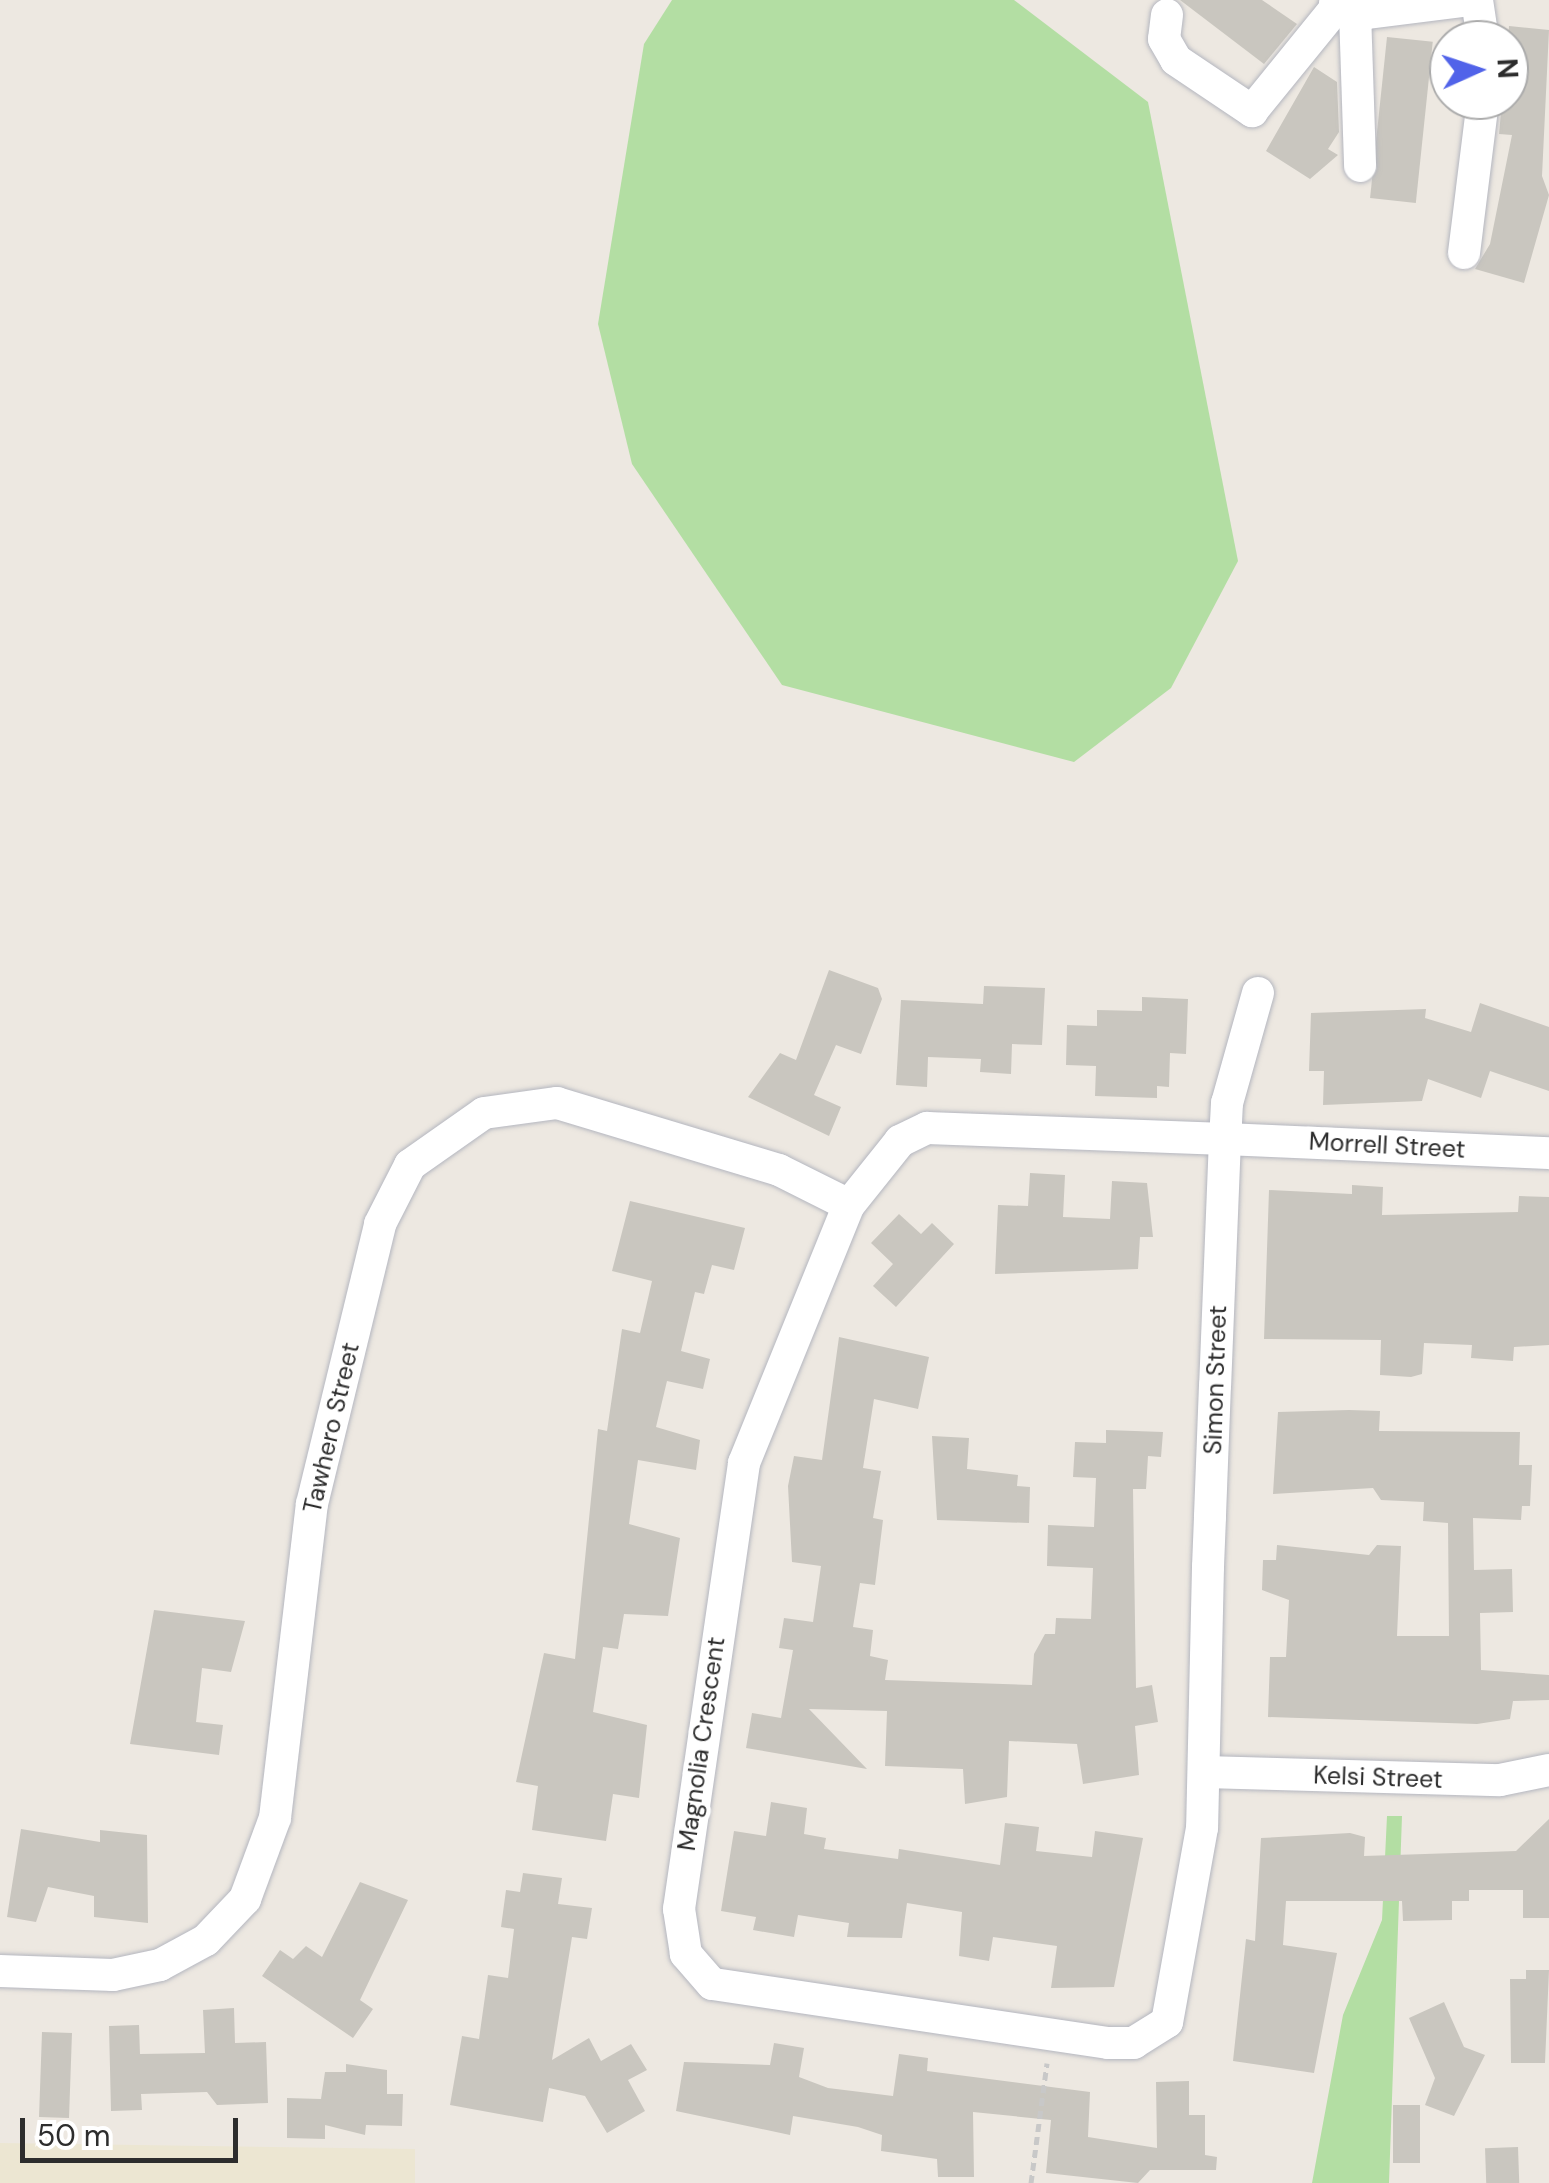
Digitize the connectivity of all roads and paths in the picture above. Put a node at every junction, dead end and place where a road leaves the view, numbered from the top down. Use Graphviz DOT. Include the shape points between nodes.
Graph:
graph roads {
  1 [pos="1469,0"];
  2 [pos="1342,6"];
  3 [pos="1168,15"];
  4 [pos="1481,120"];
  5 [pos="1360,166"];
  6 [pos="1464,253"];
  7 [pos="1258,994"];
  8 [pos="1225,1138"];
  9 [pos="1549,1153"];
  10 [pos="849,1205"];
  11 [pos="1549,1770"];
  12 [pos="1205,1772"];
  13 [pos="0,1971"];
  14 [pos="1050,2035"];
  15 [pos="1031,2183"];
  1 -- 2 [label="street"];
  2 -- 3 [label="street" via="1252,111 1176,60 1164,39"];
  2 -- 5 [label="street"];
  4 -- 6 [label="street"];
  7 -- 8 [label="street, Simon Street" via="1229,1083"];
  8 -- 9 [label="street, Morrell Street"];
  8 -- 10 [label="street, Magnolia Crescent" via="927,1128 900,1141"];
  8 -- 12 [label="street, Simon Street"];
  10 -- 13 [label="street, Tawhero Street" via="780,1170 557,1103 484,1113 410,1164 380,1224 312,1504 275,1818 246,1899 206,1940 160,1965 112,1975"];
  10 -- 14 [label="street, Magnolia Crescent" via="744,1464 680,1933 695,1971 729,1990"];
  11 -- 12 [label="street, Kelsi Street" via="1500,1780"];
  12 -- 14 [label="street, Magnolia Crescent" via="1182,1975 1167,2022 1134,2043"];
  14 -- 15 [label="path"];
}
